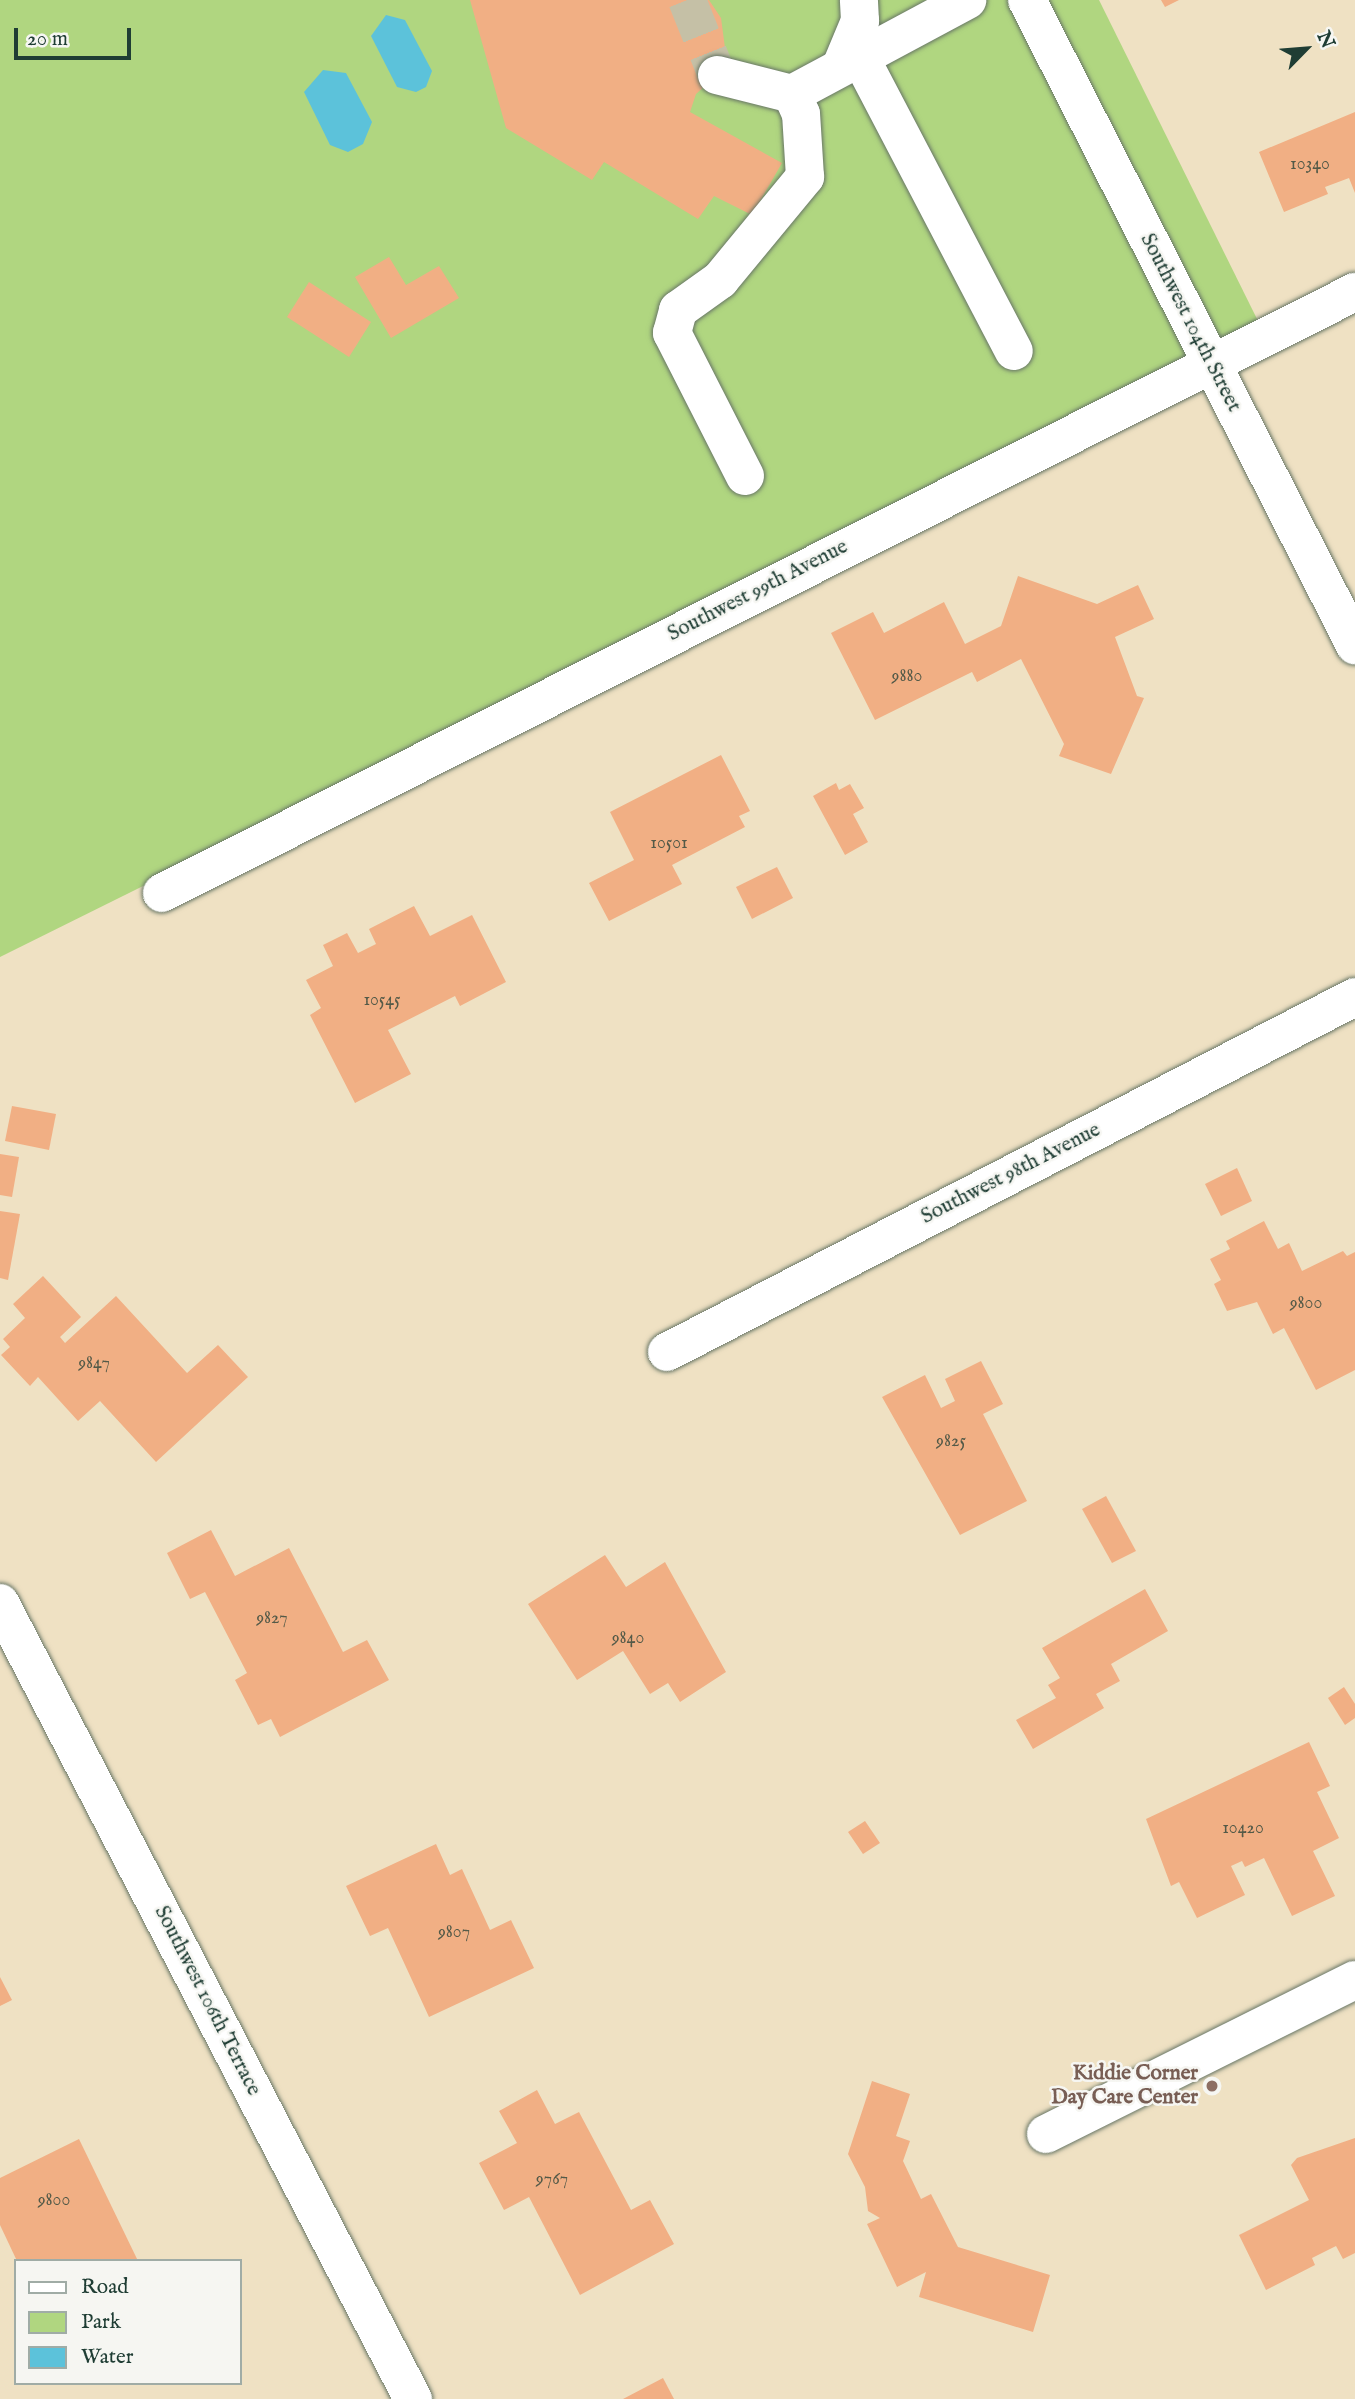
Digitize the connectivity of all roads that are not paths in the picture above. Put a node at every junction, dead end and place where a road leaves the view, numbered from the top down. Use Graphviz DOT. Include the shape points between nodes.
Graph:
graph roads {
  1 [pos="859,0"];
  2 [pos="967,0"];
  3 [pos="1027,0"];
  4 [pos="850,60"];
  5 [pos="717,75"];
  6 [pos="792,94"];
  7 [pos="1355,292"];
  8 [pos="1014,351"];
  9 [pos="1209,361"];
  10 [pos="745,476"];
  11 [pos="1355,645"];
  12 [pos="162,893"];
  13 [pos="1355,997"];
  14 [pos="667,1352"];
  15 [pos="0,1603"];
  16 [pos="1355,1980"];
  17 [pos="1045,2134"];
  18 [pos="413,2399"];
  1 -- 4 [label="street" via="860,21"];
  2 -- 4 [label="street"];
  3 -- 9 [label="street, Southwest 104th Street"];
  4 -- 6 [label="street"];
  4 -- 8 [label="street"];
  5 -- 6 [label="street"];
  6 -- 10 [label="street" via="802,114 805,177 720,280 678,310 672,333"];
  7 -- 9 [label="street, Southwest 99th Avenue"];
  9 -- 11 [label="street, Southwest 104th Street"];
  9 -- 12 [label="street, Southwest 99th Avenue"];
  13 -- 14 [label="street, Southwest 98th Avenue"];
  15 -- 18 [label="street, Southwest 106th Terrace"];
  16 -- 17 [label="street"];
}
